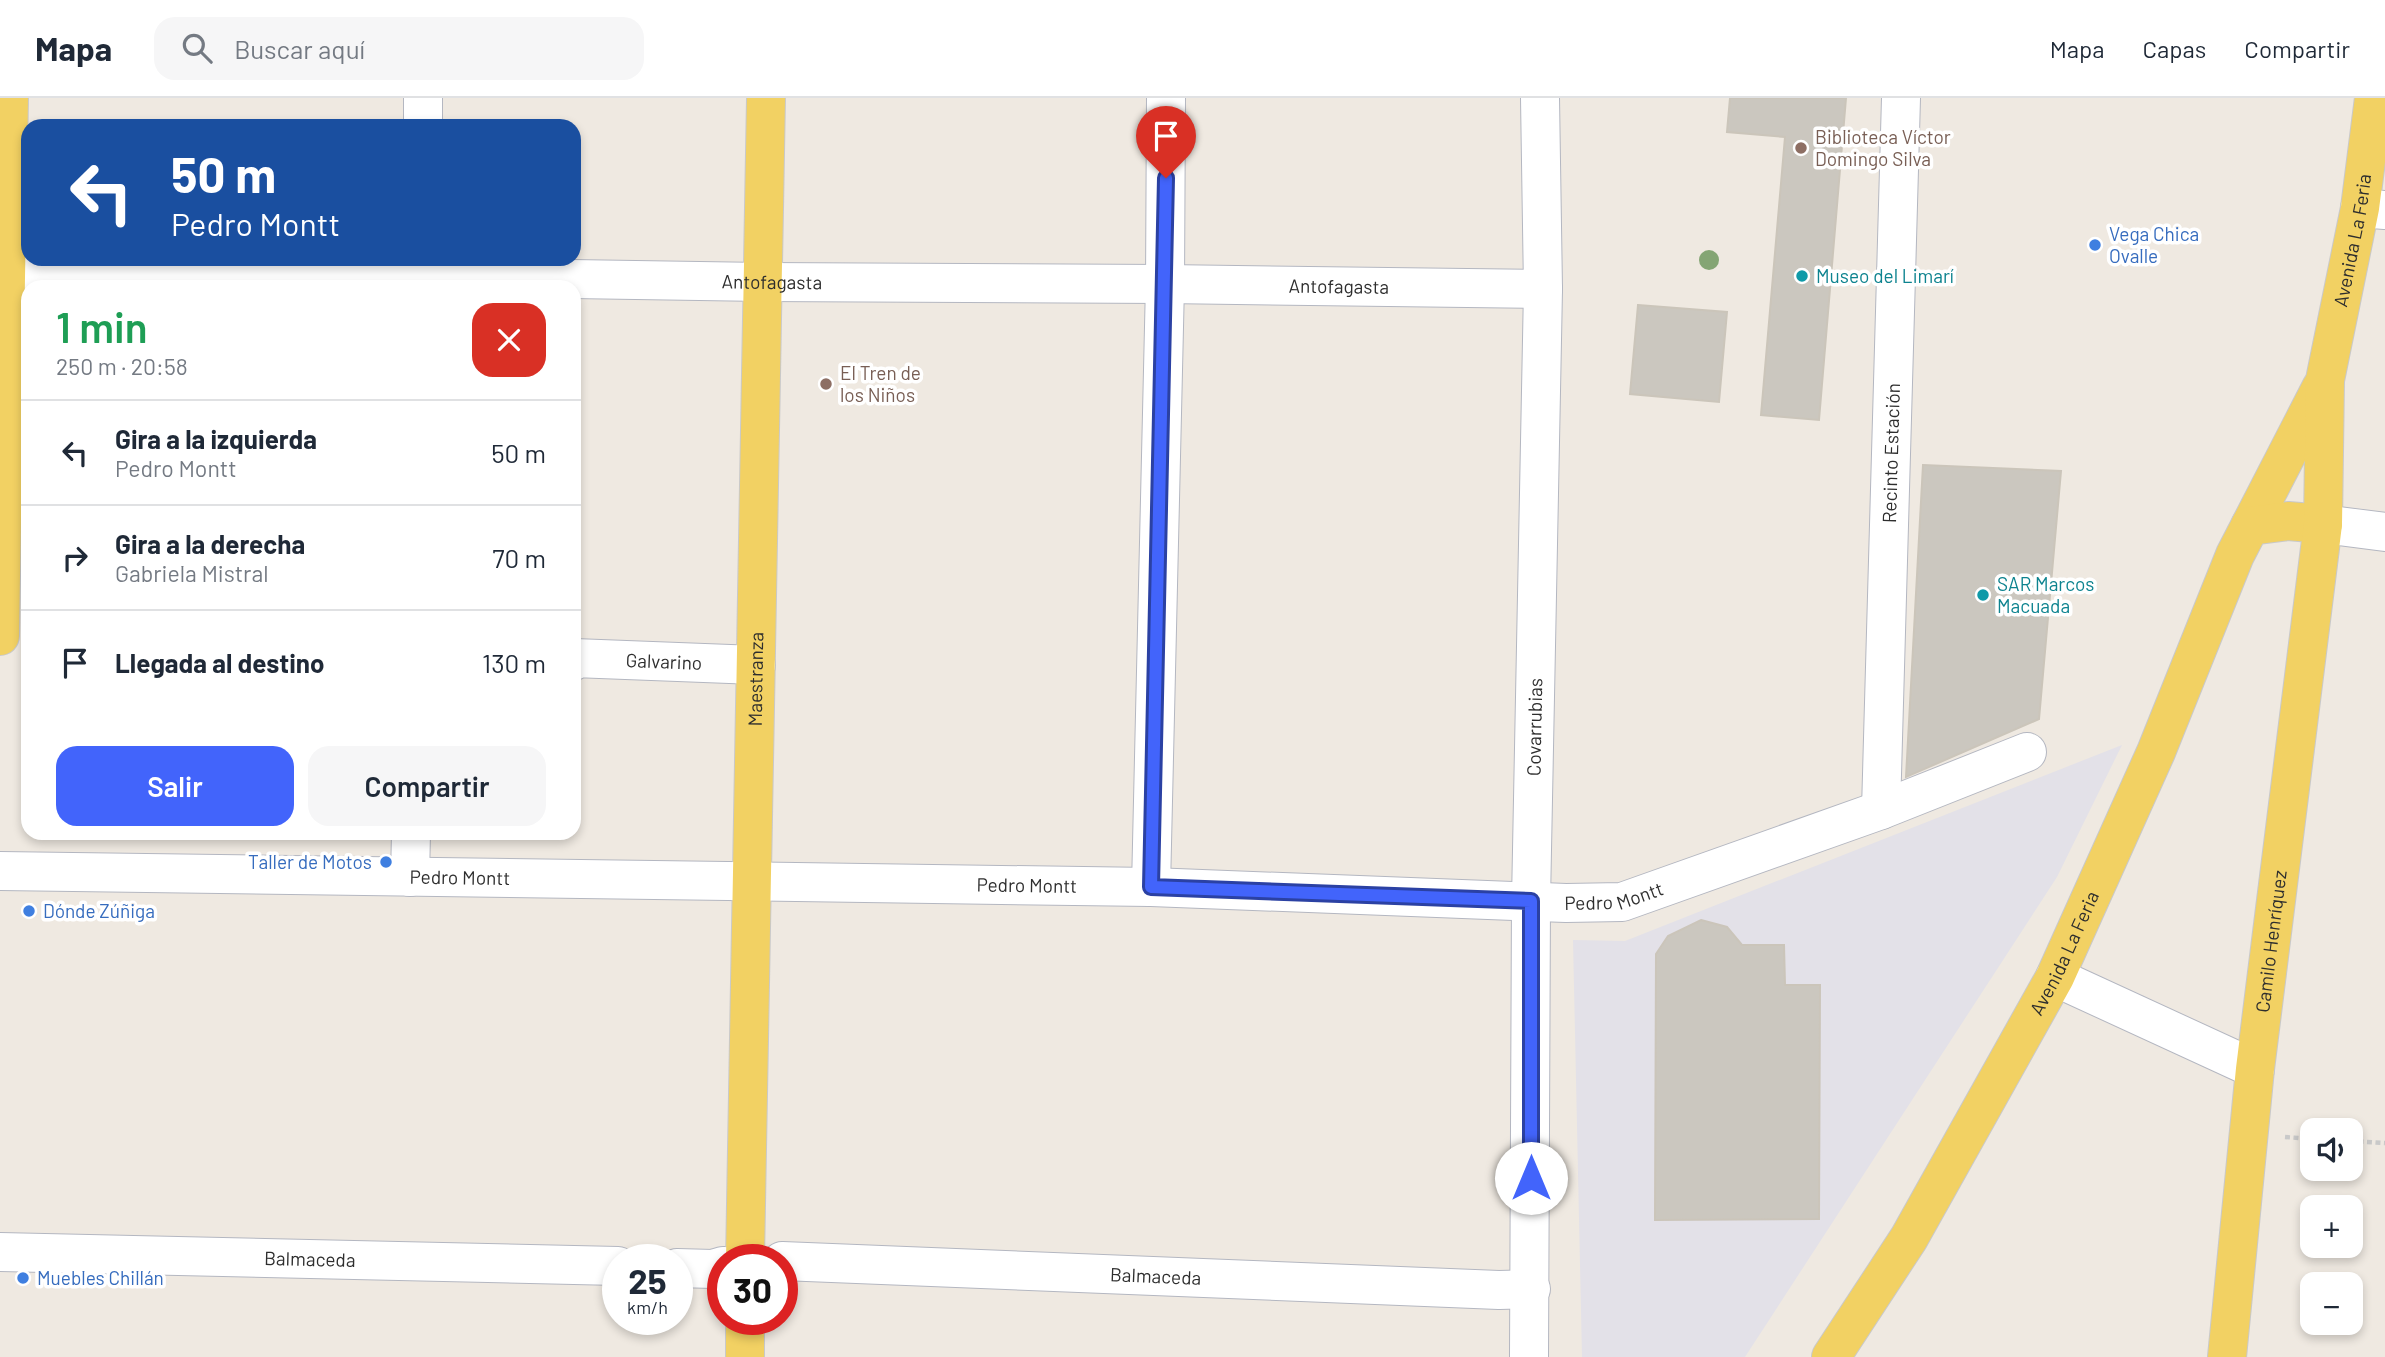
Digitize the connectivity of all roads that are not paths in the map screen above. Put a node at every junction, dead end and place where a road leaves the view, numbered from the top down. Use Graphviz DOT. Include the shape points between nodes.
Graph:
graph roads {
  1 [pos="9,98"];
  2 [pos="423,98"];
  3 [pos="766,98"];
  4 [pos="1166,98"];
  5 [pos="1540,98"];
  6 [pos="1901,98"];
  7 [pos="2374,98"];
  8 [pos="423,119"];
  9 [pos="2373,209"];
  10 [pos="3,270"];
  11 [pos="420,274"];
  12 [pos="763,282"];
  13 [pos="1165,284"];
  14 [pos="1543,289"];
  15 [pos="2325,380"];
  16 [pos="2323,524"];
  17 [pos="2250,526"];
  18 [pos="2385,532"];
  19 [pos="0,636"];
  20 [pos="581,658"];
  21 [pos="756,665"];
  22 [pos="2027,751"];
  23 [pos="1881,810"];
  24 [pos="411,840"];
  25 [pos="0,871"];
  26 [pos="410,877"];
  27 [pos="752,883"];
  28 [pos="1151,887"];
  29 [pos="1531,901"];
  30 [pos="2055,977"];
  31 [pos="2255,1069"];
  32 [pos="745,1244"];
  33 [pos="0,1252"];
  34 [pos="798,1262"];
  35 [pos="602,1266"];
  36 [pos="1531,1289"];
  37 [pos="745,1335"];
  38 [pos="745,1357"];
  39 [pos="1529,1357"];
  40 [pos="1831,1357"];
  41 [pos="2227,1357"];
  1 -- 10 [label="main road"];
  2 -- 8 [label="street"];
  3 -- 12 [label="main road, Maestranza"];
  4 -- 13 [label="street"];
  5 -- 14 [label="street, Covarrubias"];
  6 -- 23 [label="street, Recinto Estación"];
  7 -- 9 [label="main road, Avenida La Feria"];
  9 -- 15 [label="main road, Avenida La Feria"];
  10 -- 11 [label="street, Antofagasta"];
  10 -- 19 [label="main road"];
  11 -- 12 [label="street, Antofagasta"];
  12 -- 13 [label="street, Antofagasta"];
  12 -- 21 [label="main road, Maestranza"];
  13 -- 14 [label="street, Antofagasta"];
  13 -- 28 [label="street"];
  14 -- 29 [label="street, Covarrubias"];
  15 -- 16 [label="main road, Avenida La Feria"];
  15 -- 17 [label="main road, Avenida La Feria"];
  16 -- 17 [label="main road"];
  16 -- 18 [label="street"];
  16 -- 31 [label="main road, Camilo Henríquez"];
  17 -- 30 [label="main road, Avenida La Feria"];
  20 -- 21 [label="street, Galvarino"];
  21 -- 27 [label="main road, Maestranza"];
  22 -- 23 [label="street, Pedro Montt"];
  23 -- 29 [label="street, Pedro Montt" via="1622,902"];
  24 -- 26 [label="street"];
  25 -- 26 [label="street, Pedro Montt"];
  26 -- 27 [label="street, Pedro Montt"];
  27 -- 28 [label="street, Pedro Montt"];
  27 -- 32 [label="main road, Maestranza"];
  28 -- 29 [label="street, Pedro Montt"];
  29 -- 36 [label="street, Covarrubias"];
  30 -- 31 [label="street"];
  30 -- 40 [label="main road, Avenida La Feria" via="1909,1238"];
  31 -- 41 [label="main road, Camilo Henríquez"];
  33 -- 35 [label="street, Balmaceda"];
  34 -- 36 [label="street, Balmaceda"];
  36 -- 39 [label="street, Covarrubias"];
  37 -- 38 [label="main road"];
}
